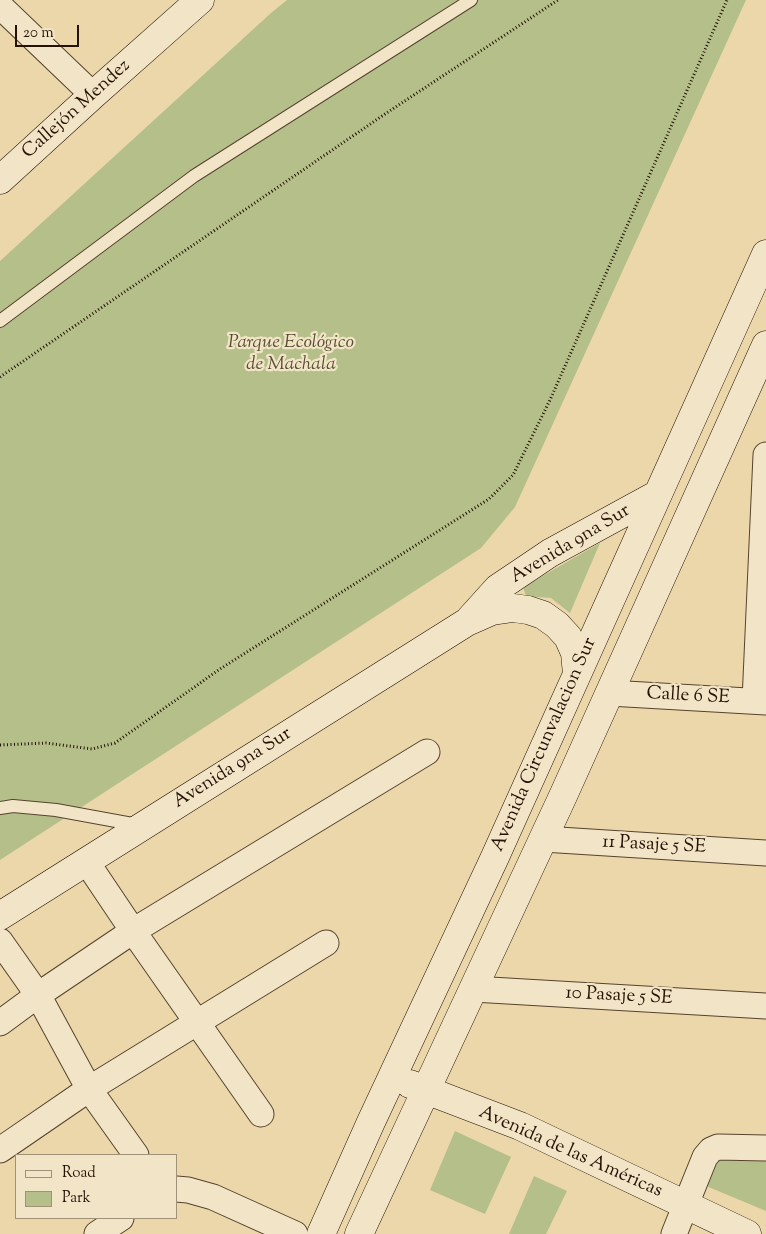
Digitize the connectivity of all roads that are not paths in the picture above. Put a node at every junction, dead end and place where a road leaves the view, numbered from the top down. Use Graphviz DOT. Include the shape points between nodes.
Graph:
graph roads {
  1 [pos="200,0"];
  2 [pos="470,0"];
  3 [pos="0,6"];
  4 [pos="93,95"];
  5 [pos="0,180"];
  6 [pos="766,254"];
  7 [pos="0,321"];
  8 [pos="766,345"];
  9 [pos="708,382"];
  10 [pos="743,396"];
  11 [pos="766,455"];
  12 [pos="658,494"];
  13 [pos="467,622"];
  14 [pos="577,674"];
  15 [pos="609,693"];
  16 [pos="760,701"];
  17 [pos="427,752"];
  18 [pos="0,808"];
  19 [pos="143,826"];
  20 [pos="543,840"];
  21 [pos="766,853"];
  22 [pos="86,862"];
  23 [pos="0,916"];
  24 [pos="132,931"];
  25 [pos="0,941"];
  26 [pos="326,943"];
  27 [pos="38,995"];
  28 [pos="430,995"];
  29 [pos="468,1000"];
  30 [pos="766,1006"];
  31 [pos="197,1022"];
  32 [pos="0,1024"];
  33 [pos="392,1076"];
  34 [pos="89,1089"];
  35 [pos="427,1092"];
  36 [pos="261,1114"];
  37 [pos="766,1148"];
  38 [pos="0,1150"];
  39 [pos="135,1154"];
  40 [pos="178,1189"];
  41 [pos="685,1205"];
  42 [pos="295,1234"];
  43 [pos="321,1234"];
  44 [pos="359,1234"];
  45 [pos="674,1234"];
  46 [pos="747,1234"];
  1 -- 4 [label="main road, Callejón Mendez"];
  2 -- 7 [label="lane" via="194,176"];
  3 -- 4 [label="street"];
  4 -- 5 [label="main road, Callejón Mendez"];
  6 -- 9 [label="main road, Avenida Circunvalacion Sur"];
  8 -- 10 [label="main road, Avenida Circunvalacion Sur"];
  9 -- 10 [label="main road"];
  9 -- 12 [label="main road, Avenida Circunvalacion Sur"];
  10 -- 15 [label="main road, Avenida Circunvalacion Sur"];
  11 -- 16 [label="street"];
  12 -- 13 [label="main road, Avenida 9na Sur" via="550,553 498,588"];
  12 -- 14 [label="main road, Avenida Circunvalacion Sur"];
  13 -- 14 [label="main road, Avenida 9na Sur" via="492,611 513,608 543,615 568,638 575,654"];
  13 -- 19 [label="main road, Avenida 9na Sur"];
  14 -- 28 [label="main road, Avenida Circunvalacion Sur"];
  15 -- 16 [label="street, Calle 6 SE"];
  15 -- 20 [label="main road, Avenida Circunvalacion Sur"];
  17 -- 24 [label="street"];
  18 -- 19 [label="lane" via="56,810"];
  19 -- 22 [label="main road, Avenida 9na Sur"];
  20 -- 21 [label="street, 11 Pasaje 5 SE"];
  20 -- 29 [label="main road, Avenida Circunvalacion Sur"];
  22 -- 23 [label="main road, Avenida 9na Sur"];
  22 -- 24 [label="street"];
  24 -- 27 [label="street"];
  24 -- 31 [label="street"];
  25 -- 27 [label="street"];
  26 -- 31 [label="street"];
  27 -- 32 [label="street"];
  27 -- 34 [label="street"];
  28 -- 29 [label="main road"];
  28 -- 33 [label="main road, Avenida Circunvalacion Sur"];
  29 -- 30 [label="street, 10 Pasaje 5 SE"];
  29 -- 35 [label="main road, Avenida Circunvalacion Sur"];
  31 -- 34 [label="street"];
  31 -- 36 [label="street"];
  33 -- 35 [label="main road, Avenida de las Américas"];
  33 -- 43 [label="main road, Avenida Circunvalacion Sur"];
  34 -- 38 [label="street"];
  34 -- 39 [label="street"];
  35 -- 41 [label="main road, Avenida de las Américas" via="520,1126"];
  35 -- 44 [label="main road, Avenida Circunvalacion Sur"];
  37 -- 41 [label="street" via="718,1147 711,1150"];
  40 -- 42 [label="street" via="213,1197"];
  41 -- 45 [label="street"];
  41 -- 46 [label="main road, Avenida de las Américas"];
}
